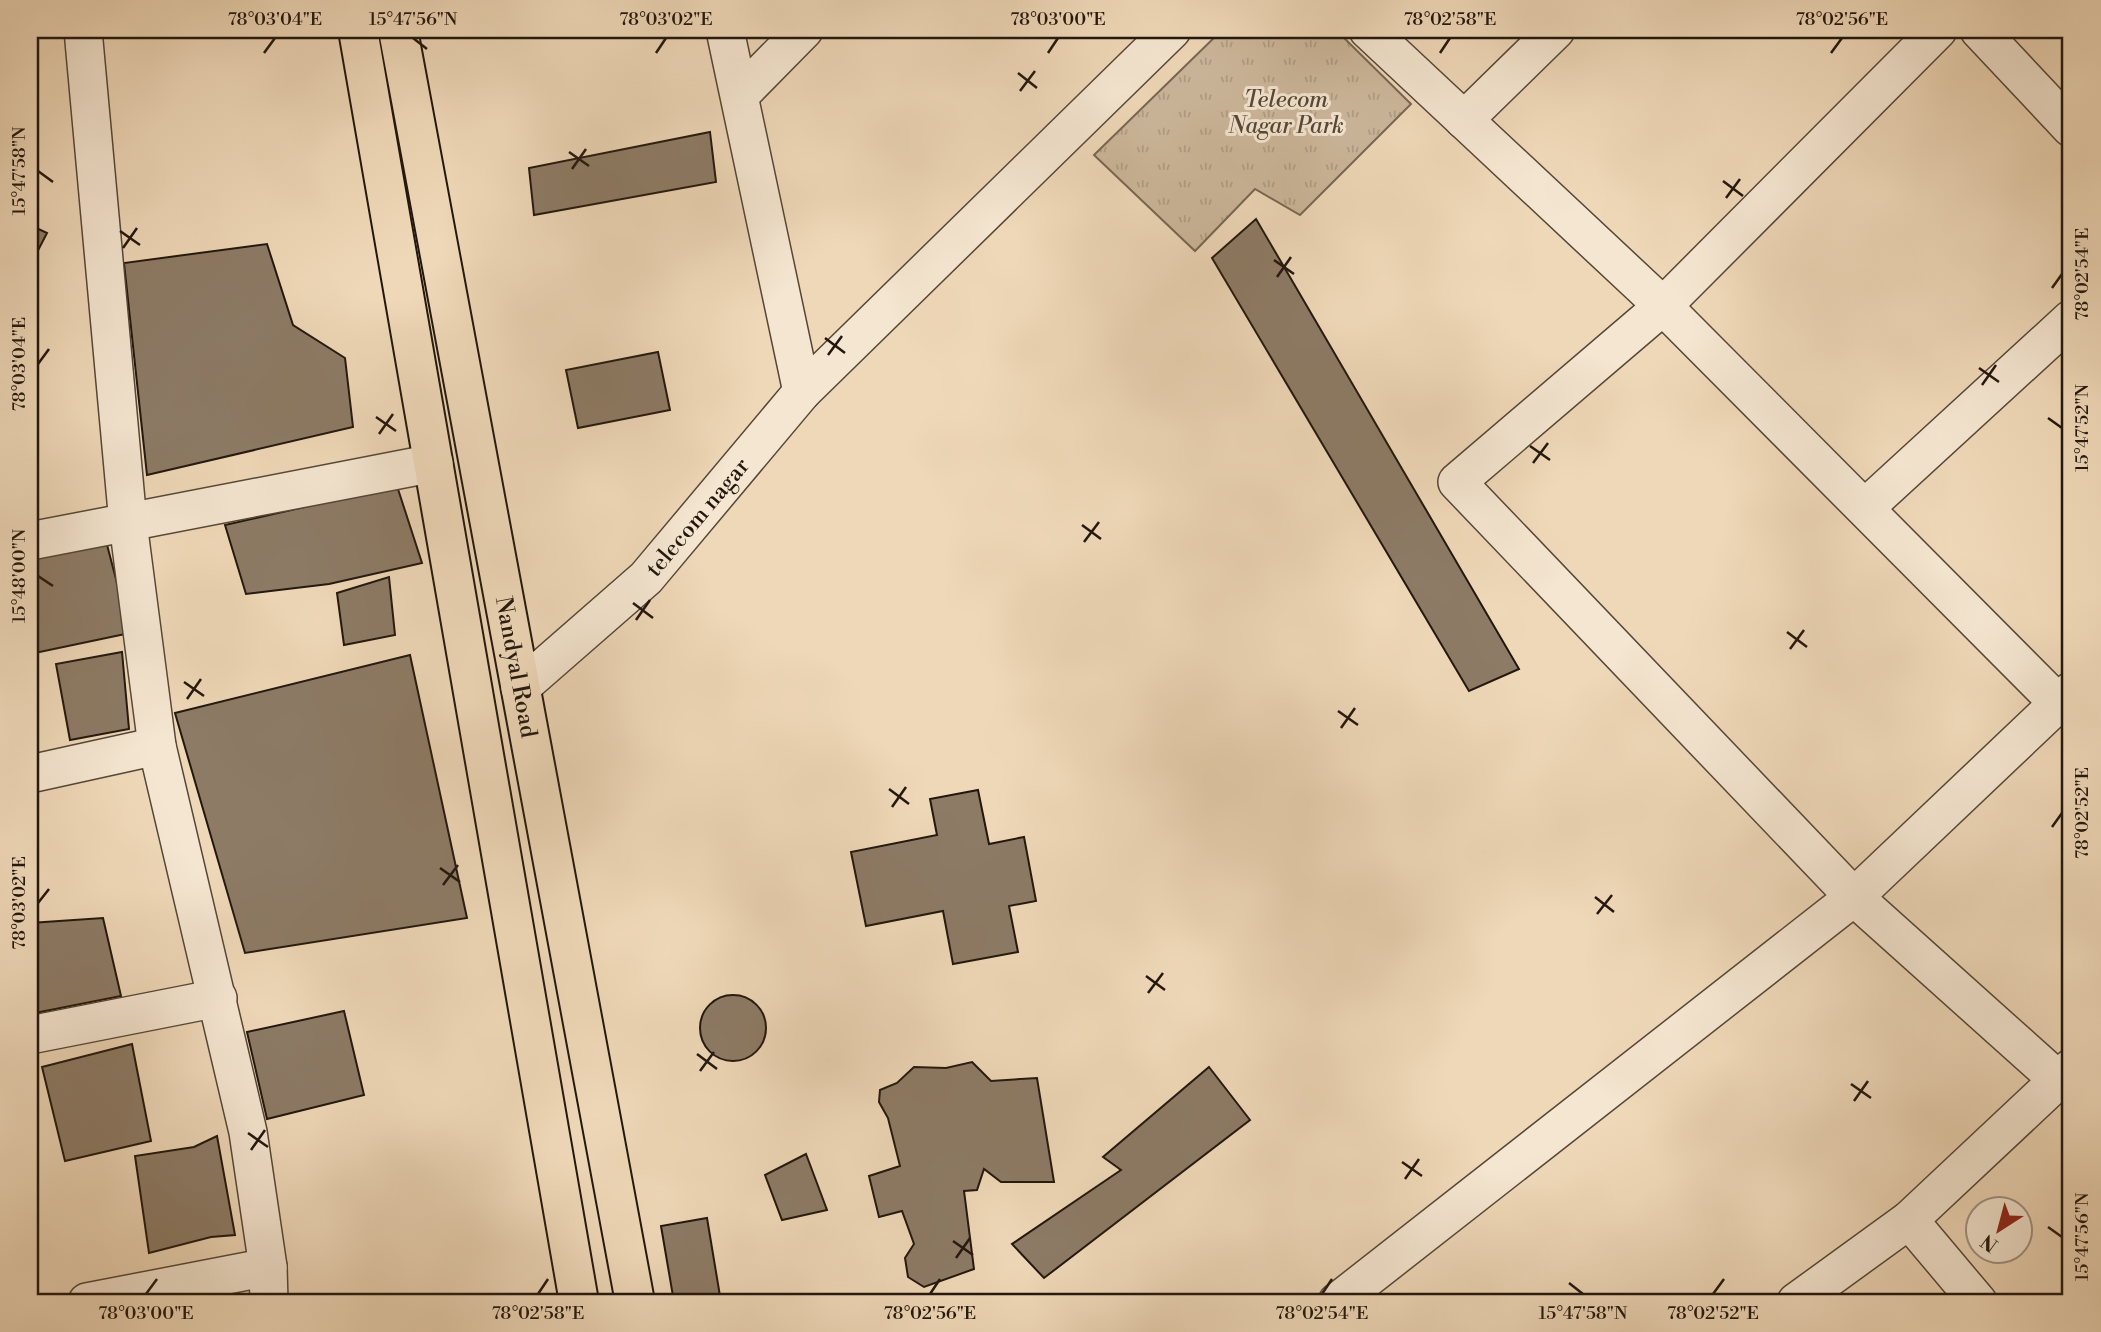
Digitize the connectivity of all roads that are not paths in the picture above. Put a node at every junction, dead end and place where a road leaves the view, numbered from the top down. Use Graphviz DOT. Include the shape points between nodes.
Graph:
graph roads {
  1 [pos="83,30"];
  2 [pos="358,30"];
  3 [pos="398,30"];
  4 [pos="725,30"];
  5 [pos="804,30"];
  6 [pos="1172,30"];
  7 [pos="1368,30"];
  8 [pos="1556,30"];
  9 [pos="1938,30"];
  10 [pos="1979,30"];
  11 [pos="740,95"];
  12 [pos="1464,120"];
  13 [pos="2071,128"];
  14 [pos="1663,306"];
  15 [pos="2071,319"];
  16 [pos="802,392"];
  17 [pos="435,463"];
  18 [pos="1864,508"];
  19 [pos="128,523"];
  20 [pos="30,541"];
  21 [pos="520,688"];
  22 [pos="2065,697"];
  23 [pos="157,746"];
  24 [pos="30,774"];
  25 [pos="1854,897"];
  26 [pos="218,998"];
  27 [pos="30,1035"];
  28 [pos="2065,1074"];
  29 [pos="1909,1220"];
  30 [pos="268,1285"];
  31 [pos="88,1302"];
  32 [pos="579,1302"];
  33 [pos="635,1302"];
  34 [pos="1337,1302"];
  35 [pos="1796,1302"];
  36 [pos="1978,1302"];
  1 -- 19 [label="street"];
  2 -- 17 [label="main road, Nandyal Road"];
  3 -- 21 [label="main road, Nandyal Road"];
  4 -- 11 [label="street"];
  5 -- 11 [label="street"];
  6 -- 16 [label="street, telecom nagar"];
  7 -- 12 [label="street"];
  8 -- 12 [label="street"];
  9 -- 14 [label="street"];
  10 -- 13 [label="street"];
  11 -- 16 [label="street"];
  12 -- 14 [label="street"];
  14 -- 18 [label="street"];
  14 -- 25 [label="street" via="1457,482"];
  15 -- 18 [label="street"];
  16 -- 21 [label="street, telecom nagar" via="646,578"];
  17 -- 19 [label="street"];
  17 -- 32 [label="main road, Nandyal Road"];
  18 -- 22 [label="street"];
  19 -- 20 [label="street"];
  19 -- 23 [label="street"];
  21 -- 33 [label="main road, Nandyal Road"];
  22 -- 25 [label="street"];
  23 -- 24 [label="street"];
  23 -- 26 [label="street"];
  25 -- 28 [label="street"];
  25 -- 34 [label="street"];
  26 -- 27 [label="street"];
  26 -- 30 [label="street" via="248,1132"];
  28 -- 29 [label="street"];
  29 -- 35 [label="street"];
  29 -- 36 [label="street"];
  30 -- 31 [label="street"];
}
